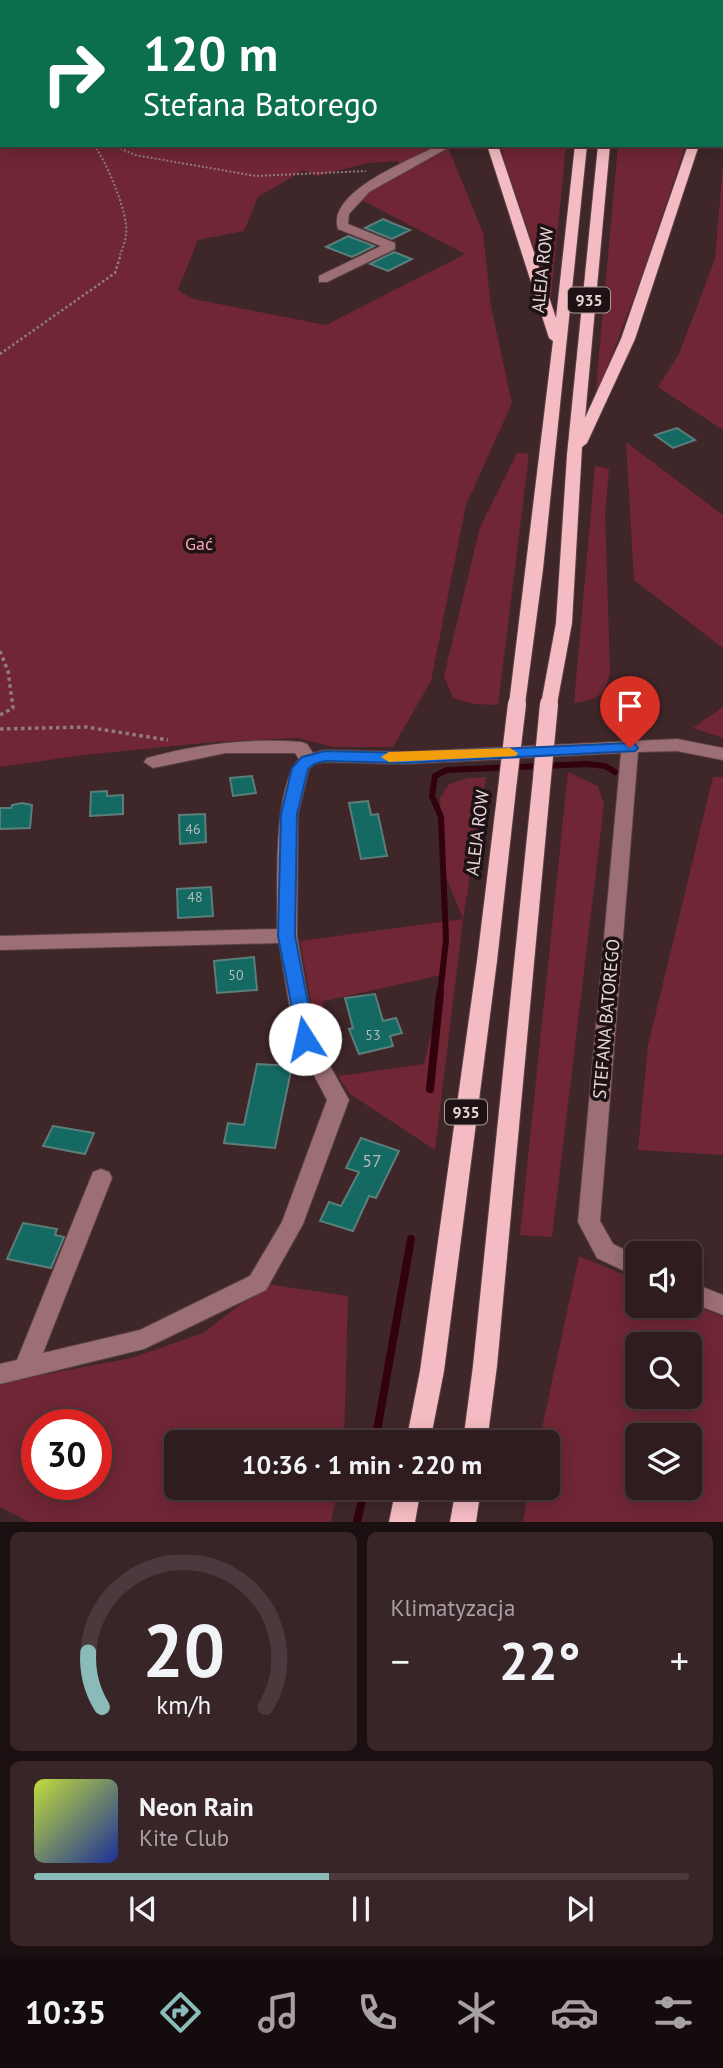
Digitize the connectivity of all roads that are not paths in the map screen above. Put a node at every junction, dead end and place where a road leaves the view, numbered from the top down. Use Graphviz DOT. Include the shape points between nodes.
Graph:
graph roads {
  1 [pos="443,147"];
  2 [pos="493,147"];
  3 [pos="581,147"];
  4 [pos="604,147"];
  5 [pos="693,147"];
  6 [pos="323,279"];
  7 [pos="558,344"];
  8 [pos="574,455"];
  9 [pos="630,748"];
  10 [pos="723,754"];
  11 [pos="308,760"];
  12 [pos="153,762"];
  13 [pos="287,936"];
  14 [pos="0,943"];
  15 [pos="101,1178"];
  16 [pos="625,1261"];
  17 [pos="702,1297"];
  18 [pos="723,1305"];
  19 [pos="24,1368"];
  20 [pos="0,1374"];
  21 [pos="420,1430"];
  22 [pos="477,1430"];
  23 [pos="407,1500"];
  24 [pos="467,1500"];
  25 [pos="402,1522"];
  26 [pos="463,1522"];
  1 -- 6 [label="street" via="360,193 341,222 391,246"];
  2 -- 7 [label="main road"];
  3 -- 7 [label="main road, ALEJA ROW / 935"];
  4 -- 8 [label="main road, 935"];
  5 -- 8 [label="main road" via="628,339"];
  7 -- 21 [label="main road, ALEJA ROW / 935, bridge" via="485,975"];
  8 -- 22 [label="main road, 935, bridge" via="564,623 549,704"];
  9 -- 10 [label="street" via="677,745"];
  9 -- 11 [label="street"];
  9 -- 16 [label="street, STEFANA BATOREGO" via="589,1222 605,1251"];
  11 -- 12 [label="street" via="302,748 269,744 207,749"];
  11 -- 13 [label="street" via="300,768 289,814"];
  13 -- 14 [label="street"];
  13 -- 19 [label="street" via="305,1039 338,1100 292,1224 258,1283 144,1339"];
  15 -- 19 [label="street"];
  17 -- 18 [label="street"];
  19 -- 20 [label="street"];
  23 -- 25 [label="main road"];
  24 -- 26 [label="main road"];
}
